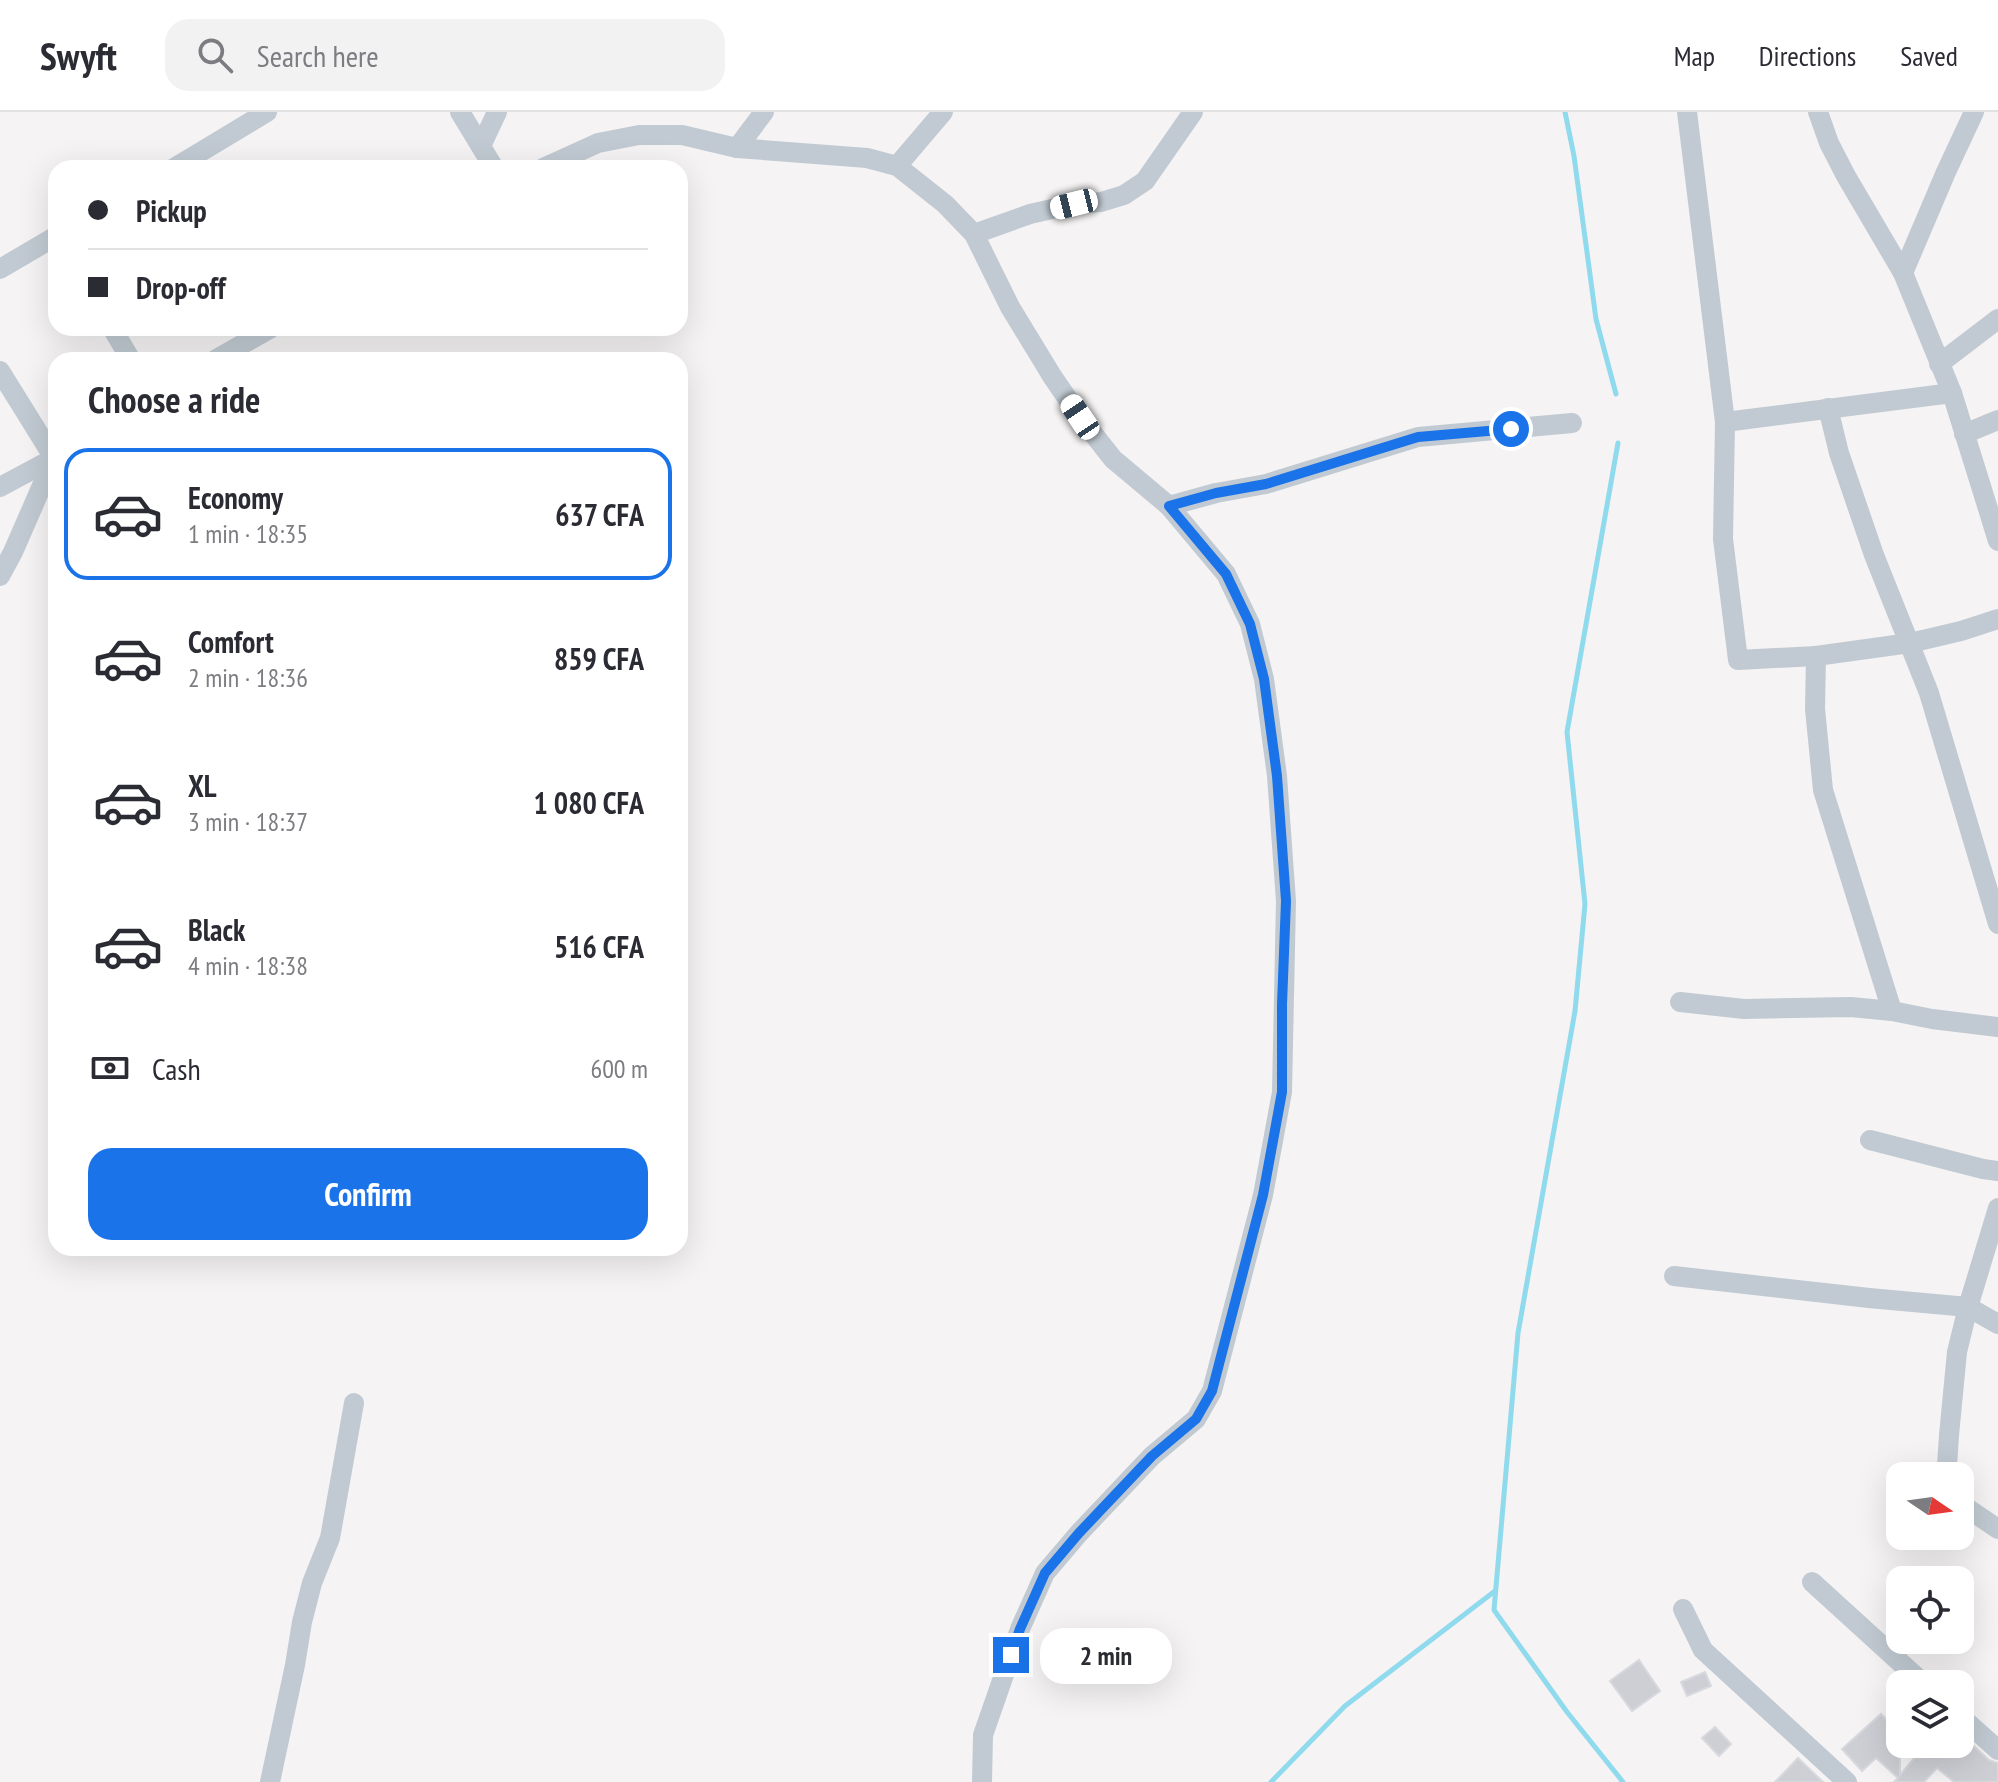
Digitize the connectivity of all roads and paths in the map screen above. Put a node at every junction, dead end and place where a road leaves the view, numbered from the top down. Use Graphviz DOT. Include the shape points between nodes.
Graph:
graph roads {
  1 [pos="267,112"];
  2 [pos="460,112"];
  3 [pos="497,112"];
  4 [pos="764,112"];
  5 [pos="943,112"];
  6 [pos="1193,112"];
  7 [pos="1687,112"];
  8 [pos="1818,112"];
  9 [pos="1974,112"];
  10 [pos="481,146"];
  11 [pos="737,148"];
  12 [pos="187,160"];
  13 [pos="489,160"];
  14 [pos="561,160"];
  15 [pos="897,166"];
  16 [pos="974,234"];
  17 [pos="48,241"];
  18 [pos="0,269"];
  19 [pos="1903,273"];
  20 [pos="1998,319"];
  21 [pos="253,336"];
  22 [pos="228,352"];
  23 [pos="1939,364"];
  24 [pos="0,371"];
  25 [pos="1952,393"];
  26 [pos="1828,408"];
  27 [pos="1998,420"];
  28 [pos="1725,422"];
  29 [pos="1572,423"];
  30 [pos="1964,434"];
  31 [pos="48,447"];
  32 [pos="48,462"];
  33 [pos="48,474"];
  34 [pos="0,487"];
  35 [pos="1169,506"];
  36 [pos="1998,541"];
  37 [pos="0,576"];
  38 [pos="1998,619"];
  39 [pos="1910,643"];
  40 [pos="1816,656"];
  41 [pos="1998,924"];
  42 [pos="1680,1002"];
  43 [pos="1892,1011"];
  44 [pos="1998,1027"];
  45 [pos="1870,1140"];
  46 [pos="1998,1171"];
  47 [pos="1998,1208"];
  48 [pos="1674,1276"];
  49 [pos="1968,1307"];
  50 [pos="1998,1324"];
  51 [pos="354,1403"];
  52 [pos="1947,1462"];
  53 [pos="1974,1513"];
  54 [pos="1998,1529"];
  55 [pos="1812,1582"];
  56 [pos="1683,1609"];
  57 [pos="1909,1670"];
  58 [pos="1974,1729"];
  59 [pos="1998,1750"];
  60 [pos="270,1782"];
  61 [pos="982,1782"];
  62 [pos="1847,1782"];
  1 -- 12 [label="street"];
  2 -- 10 [label="street"];
  3 -- 10 [label="street"];
  4 -- 11 [label="street"];
  5 -- 15 [label="street"];
  6 -- 16 [label="street" via="1145,181 1124,195 1030,214"];
  7 -- 28 [label="street"];
  8 -- 19 [label="street" via="1846,176"];
  9 -- 19 [label="street"];
  10 -- 13 [label="street"];
  11 -- 14 [label="street" via="682,135 639,135 598,143"];
  11 -- 15 [label="street" via="867,158"];
  15 -- 16 [label="street"];
  16 -- 35 [label="street" via="1010,307 1080,417 1113,459"];
  17 -- 18 [label="street"];
  19 -- 23 [label="street"];
  20 -- 23 [label="street"];
  21 -- 22 [label="street"];
  23 -- 25 [label="street"];
  24 -- 31 [label="street"];
  25 -- 26 [label="street"];
  25 -- 30 [label="street"];
  26 -- 28 [label="street"];
  26 -- 39 [label="street" via="1869,540"];
  27 -- 30 [label="street"];
  28 -- 40 [label="street" via="1723,539 1738,660"];
  29 -- 35 [label="street" via="1418,437 1266,484"];
  30 -- 36 [label="street"];
  32 -- 34 [label="street"];
  33 -- 37 [label="street"];
  35 -- 61 [label="street" via="1226,574 1250,624 1264,679 1286,901 1282,1092 1263,1195 1212,1391 1196,1419 1152,1456 1045,1573 983,1735"];
  38 -- 39 [label="street"];
  39 -- 40 [label="street"];
  39 -- 41 [label="street"];
  40 -- 43 [label="street" via="1823,790"];
  42 -- 43 [label="street" via="1744,1009"];
  43 -- 44 [label="street"];
  45 -- 46 [label="street"];
  47 -- 49 [label="street"];
  48 -- 49 [label="street"];
  49 -- 50 [label="street"];
  49 -- 52 [label="street" via="1957,1352"];
  51 -- 60 [label="street" via="330,1538 302,1622"];
  53 -- 54 [label="street"];
  55 -- 57 [label="street"];
  56 -- 62 [label="street" via="1703,1650"];
  58 -- 59 [label="street"];
}
